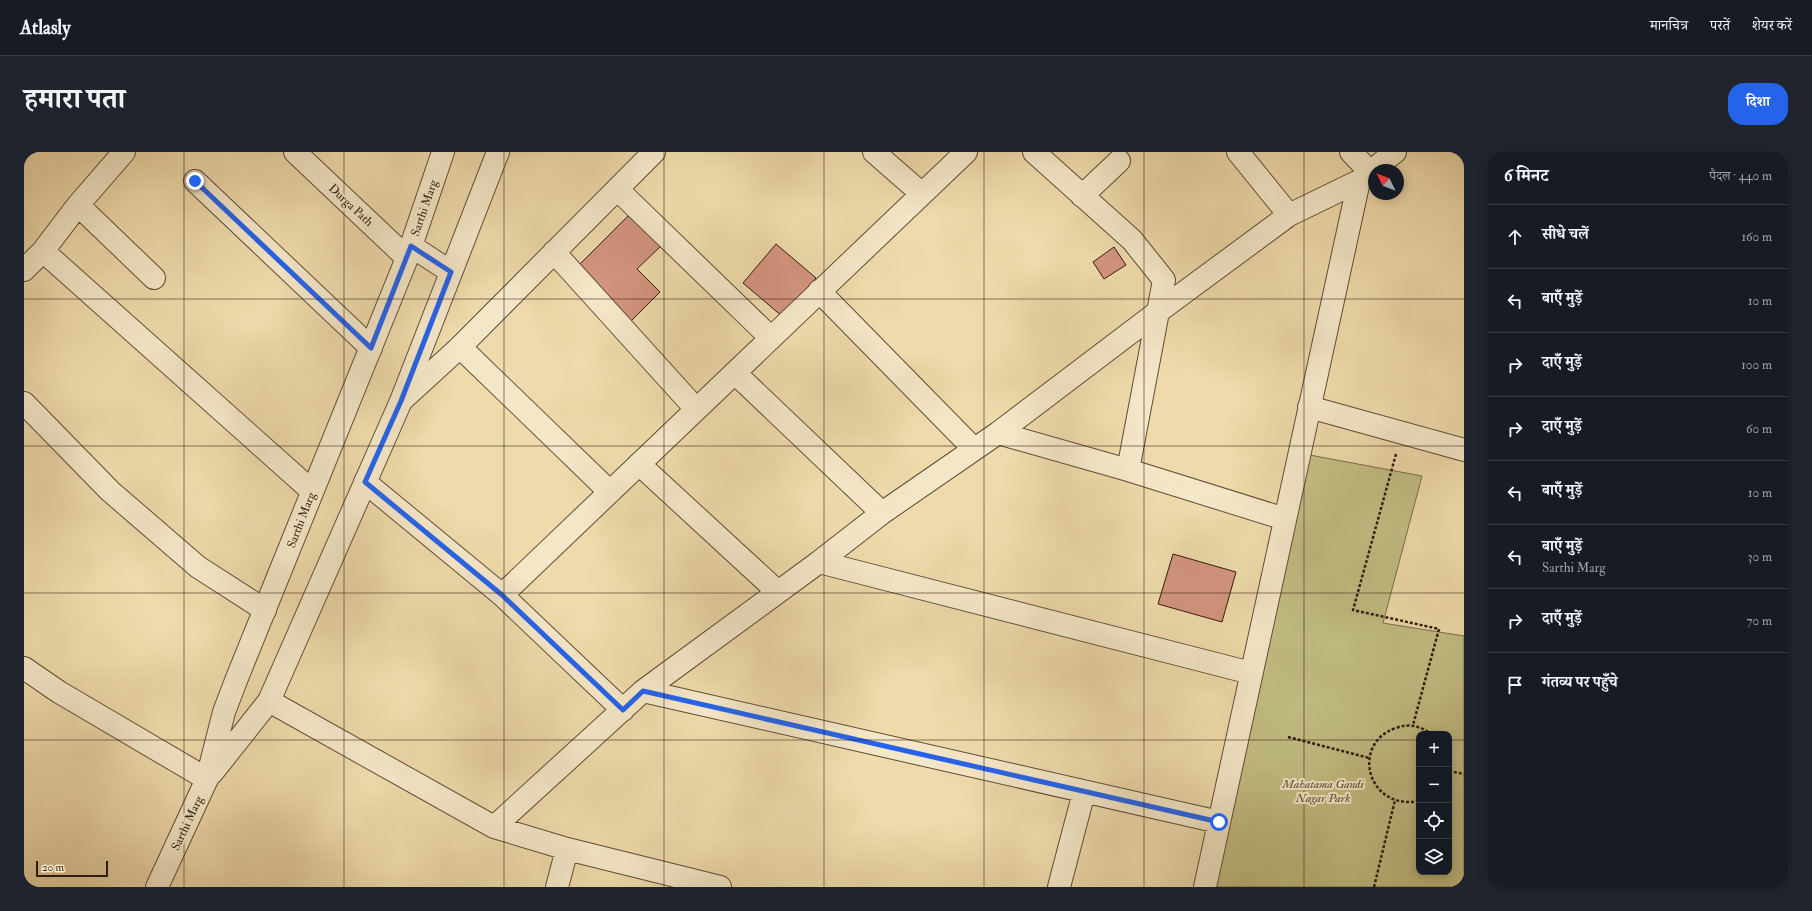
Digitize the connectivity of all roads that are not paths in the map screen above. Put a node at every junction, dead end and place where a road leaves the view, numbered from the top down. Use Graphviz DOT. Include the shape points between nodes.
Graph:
graph roads {
  1 [pos="124,152"];
  2 [pos="295,152"];
  3 [pos="443,152"];
  4 [pos="498,152"];
  5 [pos="654,152"];
  6 [pos="874,152"];
  7 [pos="966,152"];
  8 [pos="1034,152"];
  9 [pos="1238,152"];
  10 [pos="1351,152"];
  11 [pos="1395,152"];
  12 [pos="1119,161"];
  13 [pos="1364,177"];
  14 [pos="195,181"];
  15 [pos="617,189"];
  16 [pos="922,194"];
  17 [pos="1082,196"];
  18 [pos="78,205"];
  19 [pos="1289,215"];
  20 [pos="43,251"];
  21 [pos="409,252"];
  22 [pos="554,252"];
  23 [pos="24,270"];
  24 [pos="451,272"];
  25 [pos="154,278"];
  26 [pos="819,291"];
  27 [pos="1159,311"];
  28 [pos="771,338"];
  29 [pos="460,347"];
  30 [pos="371,348"];
  31 [pos="735,373"];
  32 [pos="401,401"];
  33 [pos="24,403"];
  34 [pos="1309,407"];
  35 [pos="696,409"];
  36 [pos="998,433"];
  37 [pos="974,449"];
  38 [pos="1464,450"];
  39 [pos="639,464"];
  40 [pos="1128,470"];
  41 [pos="365,482"];
  42 [pos="312,491"];
  43 [pos="610,492"];
  44 [pos="882,513"];
  45 [pos="1285,519"];
  46 [pos="819,562"];
  47 [pos="778,592"];
  48 [pos="502,595"];
  49 [pos="265,610"];
  50 [pos="24,668"];
  51 [pos="1251,673"];
  52 [pos="643,691"];
  53 [pos="269,701"];
  54 [pos="623,710"];
  55 [pos="207,778"];
  56 [pos="1084,792"];
  57 [pos="1219,822"];
  58 [pos="494,827"];
  59 [pos="567,849"];
  60 [pos="159,886"];
  61 [pos="557,887"];
  62 [pos="720,887"];
  63 [pos="1059,887"];
  64 [pos="1204,887"];
  1 -- 18 [label="street"];
  2 -- 21 [label="street, Durga Path"];
  3 -- 21 [label="street, Sarthi Marg"];
  4 -- 24 [label="street"];
  5 -- 15 [label="street"];
  6 -- 16 [label="street"];
  7 -- 16 [label="street"];
  8 -- 17 [label="street"];
  9 -- 19 [label="street"];
  10 -- 13 [label="street"];
  11 -- 13 [label="street"];
  12 -- 17 [label="street"];
  13 -- 19 [label="street"];
  13 -- 34 [label="street"];
  14 -- 30 [label="street"];
  15 -- 22 [label="street"];
  15 -- 28 [label="street"];
  16 -- 26 [label="street"];
  17 -- 27 [label="street" via="1132,240 1164,280"];
  18 -- 20 [label="street"];
  18 -- 25 [label="street"];
  19 -- 27 [label="street"];
  20 -- 23 [label="street"];
  20 -- 42 [label="street"];
  21 -- 24 [label="street, Durga Path"];
  21 -- 30 [label="street, Sarthi Marg"];
  22 -- 29 [label="street"];
  22 -- 35 [label="street"];
  24 -- 32 [label="street"];
  26 -- 28 [label="street"];
  26 -- 37 [label="street"];
  27 -- 36 [label="street"];
  27 -- 40 [label="street"];
  28 -- 31 [label="street"];
  29 -- 32 [label="street"];
  29 -- 43 [label="street"];
  30 -- 42 [label="street, Sarthi Marg"];
  31 -- 35 [label="street"];
  31 -- 44 [label="street"];
  32 -- 41 [label="street"];
  33 -- 49 [label="street" via="110,491 198,567"];
  34 -- 38 [label="street"];
  34 -- 45 [label="street"];
  35 -- 39 [label="street"];
  36 -- 37 [label="street"];
  36 -- 40 [label="street"];
  37 -- 44 [label="street"];
  39 -- 43 [label="street"];
  39 -- 47 [label="street"];
  40 -- 45 [label="street"];
  41 -- 48 [label="street"];
  41 -- 53 [label="street"];
  42 -- 49 [label="street, Sarthi Marg"];
  43 -- 48 [label="street"];
  44 -- 46 [label="street"];
  45 -- 51 [label="street"];
  46 -- 47 [label="street"];
  46 -- 51 [label="street"];
  47 -- 52 [label="street"];
  48 -- 54 [label="street"];
  49 -- 55 [label="street, Sarthi Marg" via="224,712"];
  50 -- 55 [label="street" via="59,692"];
  51 -- 57 [label="street"];
  52 -- 54 [label="street"];
  52 -- 56 [label="street"];
  53 -- 55 [label="street"];
  53 -- 58 [label="street"];
  54 -- 58 [label="street"];
  55 -- 60 [label="street, Sarthi Marg"];
  56 -- 57 [label="street"];
  56 -- 63 [label="street"];
  57 -- 64 [label="street"];
  58 -- 59 [label="street"];
  59 -- 61 [label="street"];
  59 -- 62 [label="street"];
}
